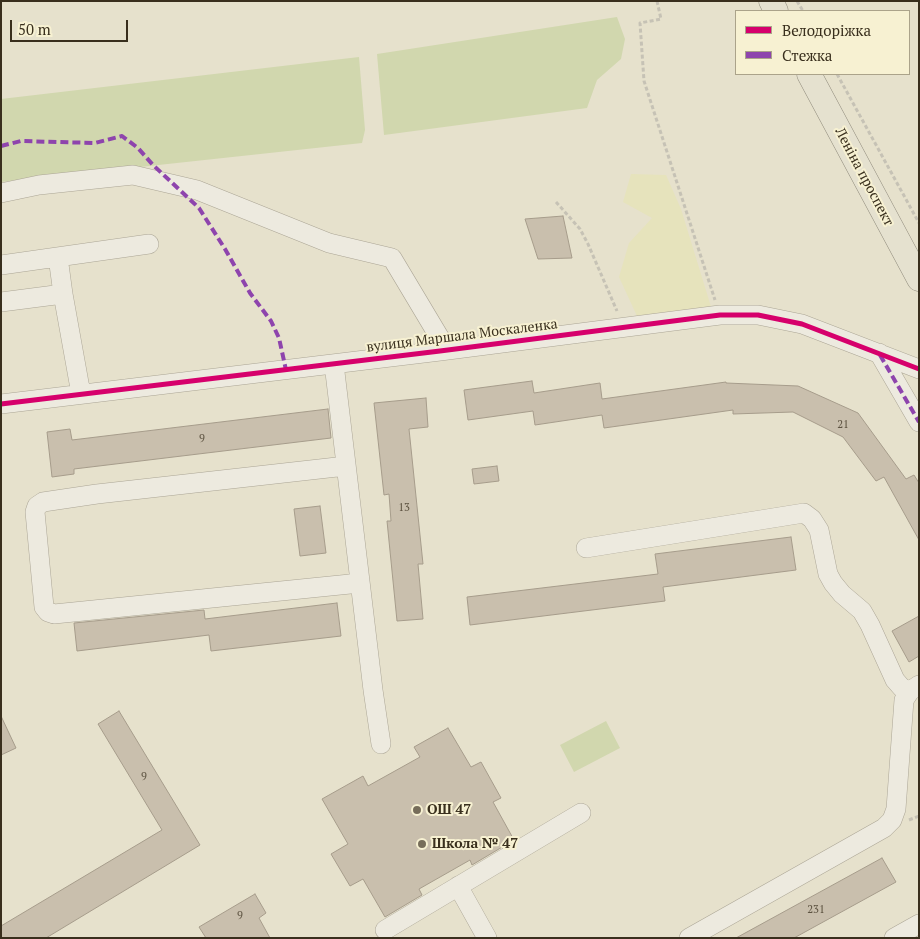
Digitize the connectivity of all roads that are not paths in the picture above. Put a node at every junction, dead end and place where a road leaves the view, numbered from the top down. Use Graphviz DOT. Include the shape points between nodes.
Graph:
graph roads {
  1 [pos="811,75"];
  2 [pos="1,193"];
  3 [pos="149,244"];
  4 [pos="58,257"];
  5 [pos="1,265"];
  6 [pos="919,280"];
  7 [pos="63,294"];
  8 [pos="1,302"];
  9 [pos="448,350"];
  10 [pos="879,353"];
  11 [pos="334,364"];
  12 [pos="919,369"];
  13 [pos="80,394"];
  14 [pos="1,404"];
  15 [pos="919,422"];
  16 [pos="346,466"];
  17 [pos="586,548"];
  18 [pos="360,583"];
  19 [pos="915,688"];
  20 [pos="381,744"];
  21 [pos="581,813"];
  22 [pos="458,886"];
  23 [pos="919,924"];
  24 [pos="385,930"];
  25 [pos="487,938"];
  26 [pos="689,938"];
  27 [pos="894,938"];
  1 -- 6 [label="main road, Леніна проспект"];
  2 -- 9 [label="street" via="40,185 133,176 197,190 329,243 392,258"];
  3 -- 4 [label="street"];
  4 -- 5 [label="street"];
  4 -- 7 [label="street"];
  7 -- 8 [label="street"];
  7 -- 13 [label="street"];
  9 -- 10 [label="street, вулиця Маршала Москаленка" via="720,315 758,315 802,324"];
  9 -- 11 [label="street, вулиця Маршала Москаленка"];
  10 -- 12 [label="street, вулиця Маршала Москаленка"];
  10 -- 15 [label="street"];
  11 -- 13 [label="street, вулиця Маршала Москаленка"];
  11 -- 16 [label="street"];
  13 -- 14 [label="street, вулиця Маршала Москаленка"];
  16 -- 18 [label="street"];
  16 -- 18 [label="street" via="43,502 35,512 44,607 54,614"];
  17 -- 19 [label="street" via="804,514 818,530 832,583 862,612 895,680 902,688"];
  18 -- 20 [label="street"];
  19 -- 26 [label="street" via="904,700 896,809 892,820 884,828"];
  21 -- 22 [label="street"];
  22 -- 24 [label="street"];
  22 -- 25 [label="street"];
  23 -- 27 [label="street"];
}
